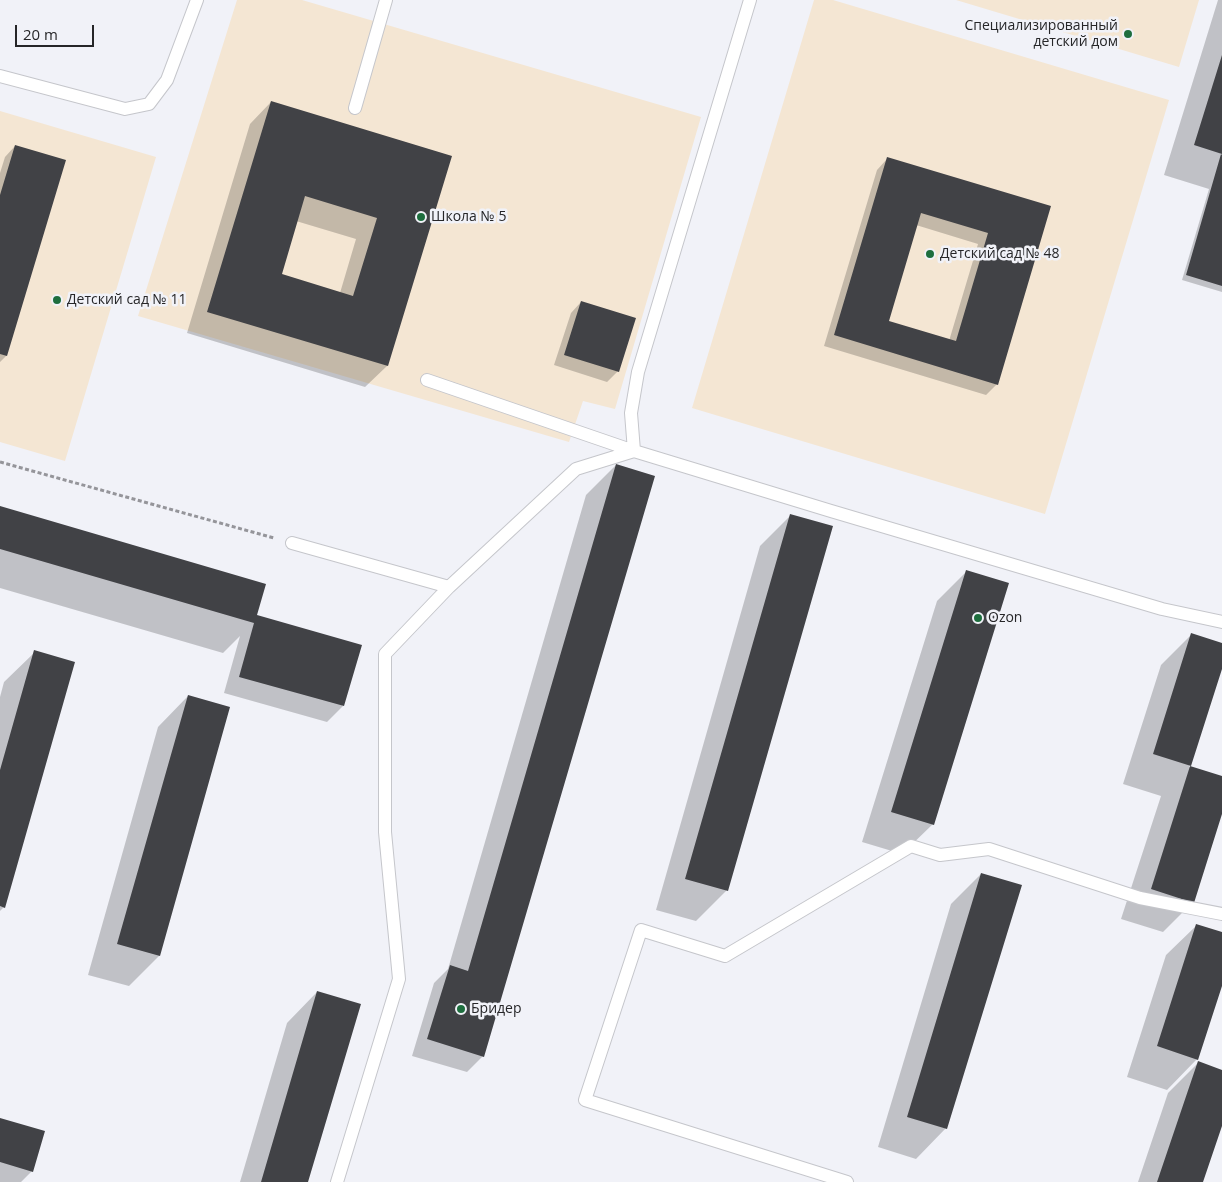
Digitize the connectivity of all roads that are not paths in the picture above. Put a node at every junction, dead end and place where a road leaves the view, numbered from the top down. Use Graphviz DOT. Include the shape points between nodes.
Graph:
graph roads {
  1 [pos="196,0"];
  2 [pos="386,0"];
  3 [pos="750,0"];
  4 [pos="0,76"];
  5 [pos="355,108"];
  6 [pos="428,380"];
  7 [pos="634,451"];
  8 [pos="292,543"];
  9 [pos="449,587"];
  10 [pos="1222,622"];
  11 [pos="1222,914"];
  12 [pos="337,1182"];
  13 [pos="847,1182"];
  1 -- 4 [label="lane" via="167,80 149,104 125,109"];
  2 -- 5 [label="lane"];
  3 -- 7 [label="lane" via="638,372 631,413"];
  6 -- 7 [label="lane"];
  7 -- 9 [label="lane" via="576,469"];
  7 -- 10 [label="lane" via="1162,609"];
  8 -- 9 [label="lane"];
  9 -- 12 [label="lane" via="385,654 385,832 399,979"];
  11 -- 13 [label="lane" via="1140,898 989,849 940,855 911,846 725,956 641,930 585,1100"];
}
